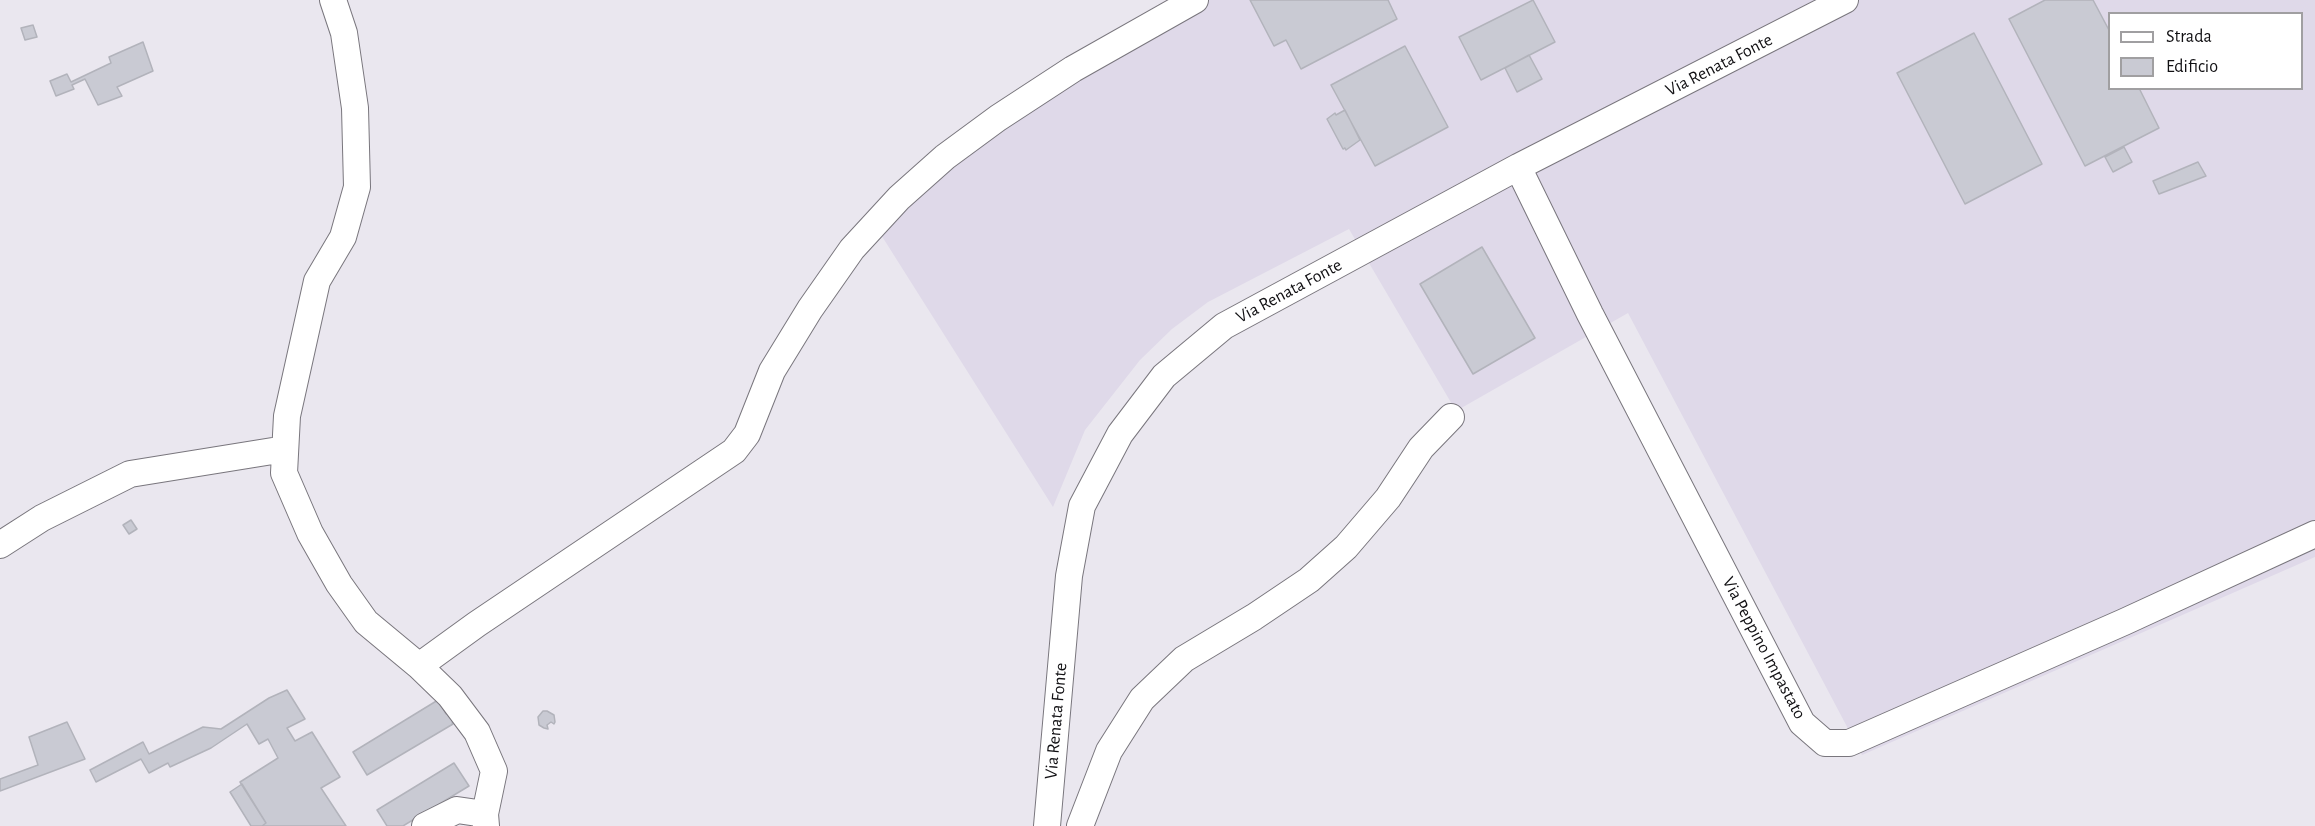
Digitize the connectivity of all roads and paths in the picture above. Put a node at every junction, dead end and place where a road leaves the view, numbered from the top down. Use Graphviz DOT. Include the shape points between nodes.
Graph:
graph roads {
  1 [pos="333,0"];
  2 [pos="1195,0"];
  3 [pos="1845,0"];
  4 [pos="1518,167"];
  5 [pos="1451,417"];
  6 [pos="285,449"];
  7 [pos="2315,534"];
  8 [pos="0,545"];
  9 [pos="419,666"];
  10 [pos="485,820"];
  11 [pos="425,826"];
  12 [pos="1047,826"];
  13 [pos="1080,826"];
  1 -- 6 [label="street" via="344,33 355,108 357,187 343,237 316,281 287,416"];
  2 -- 9 [label="street" via="1073,69 945,157 898,198 852,249 772,371 747,434 734,451"];
  3 -- 4 [label="street, Via Renata Fonte"];
  4 -- 7 [label="street, Via Peppino Impastato" via="1802,723 1825,743 1849,743"];
  4 -- 12 [label="street, Via Renata Fonte" via="1224,326 1164,376 1120,434 1082,506 1069,576"];
  5 -- 13 [label="street" via="1421,448 1388,498 1346,547 1309,580 1184,659 1142,699 1109,752"];
  6 -- 8 [label="street" via="130,474 42,518"];
  6 -- 9 [label="street" via="284,473 310,533 339,584 366,622"];
  9 -- 10 [label="street" via="450,696 477,732 494,771"];
  10 -- 11 [label="street" via="457,810"];
}
